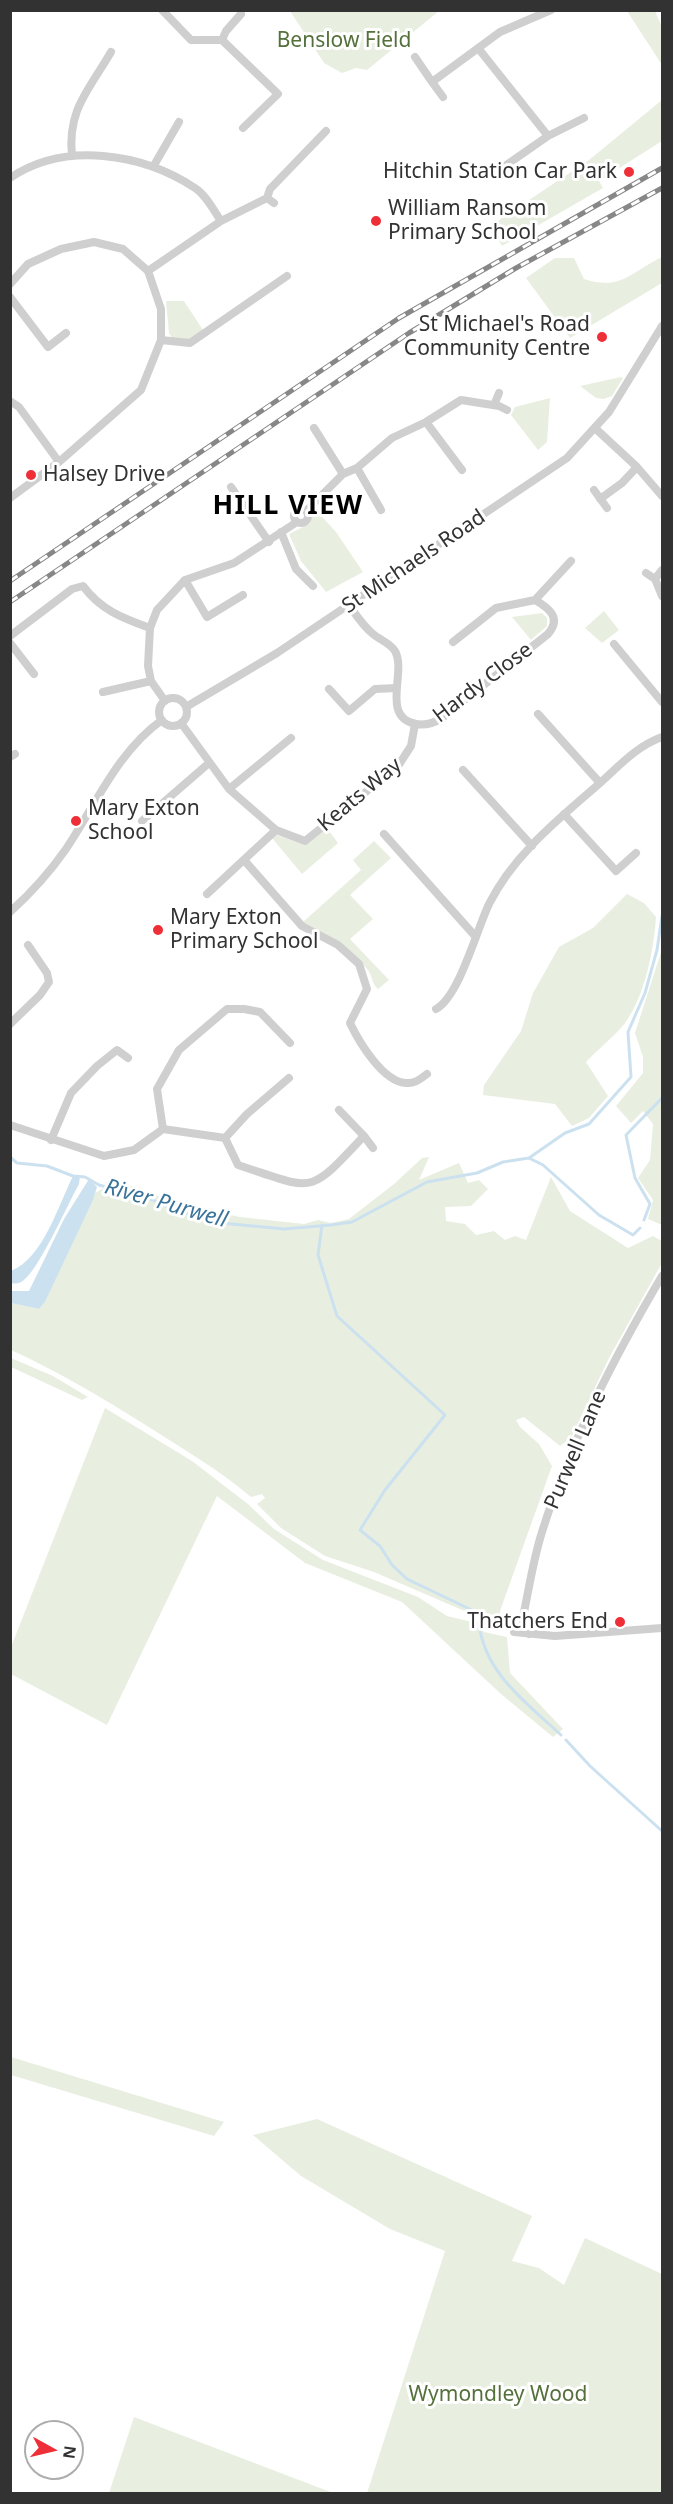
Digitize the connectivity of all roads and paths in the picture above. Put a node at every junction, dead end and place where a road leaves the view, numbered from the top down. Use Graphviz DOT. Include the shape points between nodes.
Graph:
graph roads {
  1 [pos="162,10"];
  2 [pos="551,10"];
  3 [pos="241,14"];
  4 [pos="222,40"];
  5 [pos="478,48"];
  6 [pos="111,52"];
  7 [pos="415,57"];
  8 [pos="432,82"];
  9 [pos="443,97"];
  10 [pos="584,118"];
  11 [pos="179,122"];
  12 [pos="243,128"];
  13 [pos="326,130"];
  14 [pos="548,136"];
  15 [pos="72,156"];
  16 [pos="153,167"];
  17 [pos="502,168"];
  18 [pos="10,178"];
  19 [pos="221,221"];
  20 [pos="148,271"];
  21 [pos="287,276"];
  22 [pos="10,284"];
  23 [pos="10,297"];
  24 [pos="663,326"];
  25 [pos="66,333"];
  26 [pos="161,340"];
  27 [pos="499,393"];
  28 [pos="10,401"];
  29 [pos="494,405"];
  30 [pos="507,410"];
  31 [pos="426,422"];
  32 [pos="314,428"];
  33 [pos="596,429"];
  34 [pos="59,462"];
  35 [pos="637,467"];
  36 [pos="357,468"];
  37 [pos="462,470"];
  38 [pos="343,474"];
  39 [pos="231,487"];
  40 [pos="594,490"];
  41 [pos="663,496"];
  42 [pos="10,498"];
  43 [pos="600,499"];
  44 [pos="607,508"];
  45 [pos="381,510"];
  46 [pos="281,532"];
  47 [pos="269,542"];
  48 [pos="571,561"];
  49 [pos="663,570"];
  50 [pos="646,573"];
  51 [pos="656,579"];
  52 [pos="185,580"];
  53 [pos="313,586"];
  54 [pos="243,595"];
  55 [pos="663,596"];
  56 [pos="535,600"];
  57 [pos="349,605"];
  58 [pos="150,628"];
  59 [pos="10,636"];
  60 [pos="453,642"];
  61 [pos="10,643"];
  62 [pos="614,644"];
  63 [pos="34,674"];
  64 [pos="151,681"];
  65 [pos="397,688"];
  66 [pos="329,689"];
  67 [pos="103,692"];
  68 [pos="165,701"];
  69 [pos="663,702"];
  70 [pos="186,707"];
  71 [pos="538,714"];
  72 [pos="162,720"];
  73 [pos="181,723"];
  74 [pos="415,724"];
  75 [pos="663,737"];
  76 [pos="291,738"];
  77 [pos="209,763"];
  78 [pos="463,770"];
  79 [pos="600,783"];
  80 [pos="230,789"];
  81 [pos="564,814"];
  82 [pos="142,821"];
  83 [pos="276,830"];
  84 [pos="384,834"];
  85 [pos="532,846"];
  86 [pos="636,853"];
  87 [pos="244,860"];
  88 [pos="207,894"];
  89 [pos="10,912"];
  90 [pos="475,936"];
  91 [pos="28,945"];
  92 [pos="435,1009"];
  93 [pos="10,1024"];
  94 [pos="290,1043"];
  95 [pos="128,1058"];
  96 [pos="427,1074"];
  97 [pos="289,1078"];
  98 [pos="339,1110"];
  99 [pos="10,1125"];
  100 [pos="163,1129"];
  101 [pos="364,1136"];
  102 [pos="225,1138"];
  103 [pos="51,1140"];
  104 [pos="373,1148"];
  105 [pos="663,1276"];
  106 [pos="663,1628"];
  107 [pos="513,1632"];
  108 [pos="529,1634"];
  1 -- 4 [label="street" via="191,40"];
  2 -- 5 [label="street" via="500,32"];
  3 -- 4 [label="street"];
  4 -- 12 [label="street" via="278,94"];
  5 -- 8 [label="street"];
  5 -- 14 [label="street"];
  6 -- 15 [label="street" via="74,114"];
  7 -- 8 [label="street"];
  8 -- 9 [label="street"];
  10 -- 14 [label="street"];
  11 -- 16 [label="street"];
  13 -- 19 [label="street" via="270,189 270,201"];
  14 -- 17 [label="street"];
  15 -- 16 [label="street" via="112,158"];
  15 -- 18 [label="street" via="41,162"];
  16 -- 19 [label="street" via="197,189"];
  19 -- 20 [label="street"];
  20 -- 22 [label="street" via="123,249 94,242 61,249 28,264"];
  20 -- 26 [label="street" via="161,309"];
  21 -- 26 [label="street" via="190,344"];
  23 -- 25 [label="street" via="48,347"];
  24 -- 33 [label="street, St Michaels Road"];
  26 -- 34 [label="street" via="141,390"];
  27 -- 29 [label="street"];
  28 -- 34 [label="street" via="19,407"];
  29 -- 30 [label="street"];
  29 -- 31 [label="street" via="461,400"];
  31 -- 36 [label="street" via="392,438"];
  31 -- 37 [label="street"];
  32 -- 38 [label="street"];
  33 -- 35 [label="street"];
  33 -- 57 [label="street, St Michaels Road" via="567,458"];
  34 -- 42 [label="street"];
  35 -- 41 [label="street"];
  35 -- 43 [label="street"];
  36 -- 38 [label="street"];
  36 -- 45 [label="street"];
  38 -- 46 [label="street" via="306,511 296,512 297,522"];
  39 -- 47 [label="street"];
  40 -- 43 [label="street"];
  43 -- 44 [label="street"];
  46 -- 47 [label="street"];
  46 -- 53 [label="street" via="296,569"];
  47 -- 52 [label="street" via="234,562"];
  48 -- 56 [label="street"];
  49 -- 51 [label="street"];
  50 -- 51 [label="street"];
  51 -- 55 [label="street"];
  52 -- 54 [label="street" via="207,617"];
  52 -- 58 [label="street" via="157,610"];
  56 -- 60 [label="street" via="496,608"];
  56 -- 74 [label="street, Hardy Close" via="554,615 554,625 548,634 437,721"];
  57 -- 65 [label="street, Hardy Close" via="365,627 395,652"];
  57 -- 70 [label="street, St Michaels Road" via="245,674"];
  58 -- 59 [label="street" via="115,616 93,600 83,586 72,589"];
  58 -- 64 [label="street" via="147,648"];
  61 -- 63 [label="street"];
  62 -- 69 [label="street"];
  64 -- 67 [label="street"];
  64 -- 68 [label="street"];
  65 -- 66 [label="street" via="375,689 349,711"];
  65 -- 74 [label="street, Hardy Close" via="397,706"];
  68 -- 70 [label="street" via="176,698"];
  68 -- 72 [label="street" via="160,708"];
  70 -- 73 [label="street" via="187,714"];
  71 -- 79 [label="street"];
  72 -- 73 [label="street" via="172,726"];
  72 -- 89 [label="street" via="123,761 66,849"];
  73 -- 77 [label="street, Keats Way"];
  74 -- 83 [label="street, Keats Way" via="411,746 398,766 305,841"];
  75 -- 79 [label="street" via="629,756"];
  76 -- 80 [label="street"];
  77 -- 80 [label="street, Keats Way"];
  77 -- 82 [label="street"];
  78 -- 85 [label="street"];
  79 -- 81 [label="street"];
  80 -- 83 [label="street, Keats Way"];
  81 -- 85 [label="street"];
  81 -- 86 [label="street" via="616,871"];
  83 -- 87 [label="street"];
  84 -- 90 [label="street"];
  85 -- 90 [label="street" via="498,888"];
  87 -- 88 [label="street"];
  87 -- 96 [label="street" via="302,926 338,945 359,964 367,989 350,1023 358,1042 394,1081 415,1083"];
  90 -- 92 [label="street" via="455,987"];
  91 -- 93 [label="street" via="49,982"];
  94 -- 100 [label="street" via="260,1012 227,1010 179,1050 157,1089"];
  95 -- 103 [label="street" via="117,1050 71,1093"];
  97 -- 102 [label="street"];
  98 -- 101 [label="street"];
  99 -- 103 [label="street"];
  100 -- 102 [label="street"];
  100 -- 103 [label="street" via="134,1150 104,1156"];
  101 -- 102 [label="street" via="326,1176 312,1184 296,1184 238,1165"];
  101 -- 104 [label="street"];
  105 -- 108 [label="street, Purwell Lane" via="617,1357 548,1514 523,1617"];
  106 -- 108 [label="street" via="566,1636"];
  107 -- 108 [label="street"];
}
